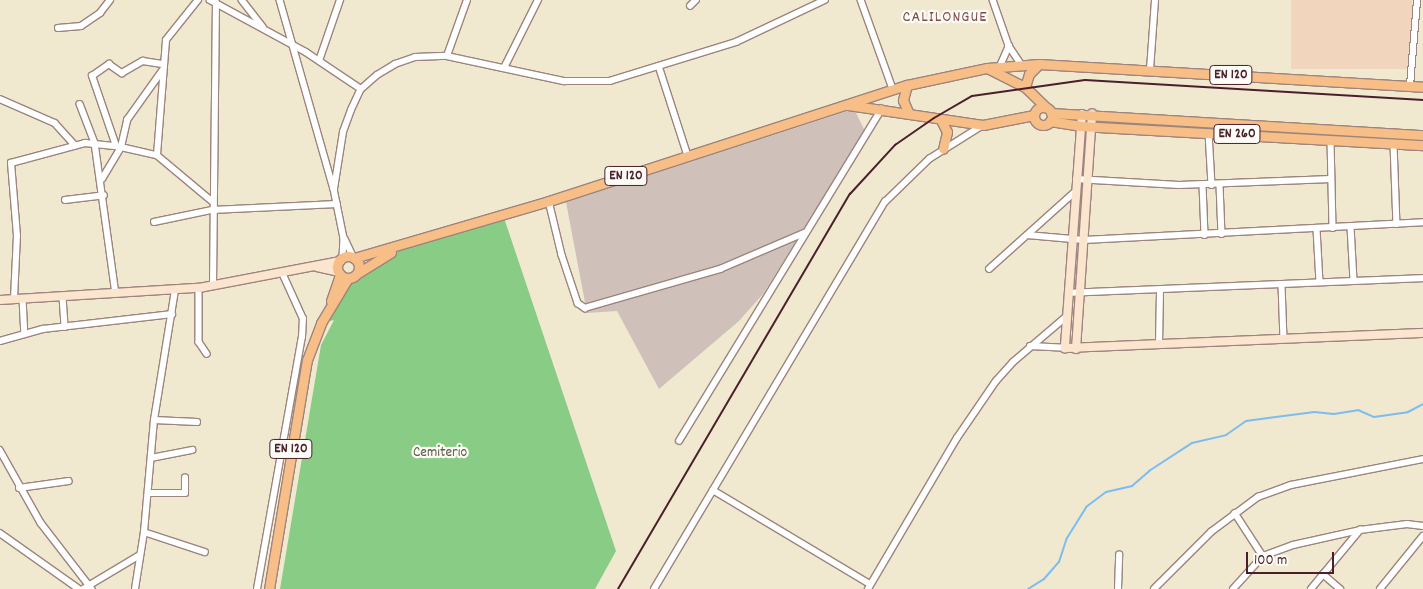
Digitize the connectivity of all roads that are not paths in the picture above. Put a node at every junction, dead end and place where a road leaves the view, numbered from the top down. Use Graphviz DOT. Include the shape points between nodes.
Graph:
graph roads {
  1 [pos="110,0"];
  2 [pos="198,0"];
  3 [pos="242,0"];
  4 [pos="280,0"];
  5 [pos="340,0"];
  6 [pos="467,0"];
  7 [pos="538,0"];
  8 [pos="696,0"];
  9 [pos="825,0"];
  10 [pos="861,0"];
  11 [pos="993,0"];
  12 [pos="1155,0"];
  13 [pos="1417,0"];
  14 [pos="213,1"];
  15 [pos="690,6"];
  16 [pos="58,28"];
  17 [pos="265,29"];
  18 [pos="290,43"];
  19 [pos="1009,46"];
  20 [pos="446,56"];
  21 [pos="319,61"];
  22 [pos="1039,64"];
  23 [pos="1022,65"];
  24 [pos="659,66"];
  25 [pos="1000,66"];
  26 [pos="162,68"];
  27 [pos="504,68"];
  28 [pos="987,68"];
  29 [pos="1150,70"];
  30 [pos="907,84"];
  31 [pos="1410,86"];
  32 [pos="1025,87"];
  33 [pos="1423,87"];
  34 [pos="361,89"];
  35 [pos="893,89"];
  36 [pos="0,99"];
  37 [pos="80,104"];
  38 [pos="845,105"];
  39 [pos="882,109"];
  40 [pos="909,114"];
  41 [pos="1049,114"];
  42 [pos="1082,114"];
  43 [pos="1092,114"];
  44 [pos="1034,115"];
  45 [pos="1150,119"];
  46 [pos="941,120"];
  47 [pos="983,125"];
  48 [pos="1267,125"];
  49 [pos="1080,126"];
  50 [pos="1091,126"];
  51 [pos="1149,130"];
  52 [pos="1209,133"];
  53 [pos="1266,135"];
  54 [pos="1423,135"];
  55 [pos="1331,140"];
  56 [pos="95,142"];
  57 [pos="75,144"];
  58 [pos="1394,144"];
  59 [pos="1423,145"];
  60 [pos="118,146"];
  61 [pos="943,149"];
  62 [pos="157,155"];
  63 [pos="688,156"];
  64 [pos="102,178"];
  65 [pos="1076,179"];
  66 [pos="1331,179"];
  67 [pos="1088,180"];
  68 [pos="1202,185"];
  69 [pos="1212,185"];
  70 [pos="1220,185"];
  71 [pos="334,189"];
  72 [pos="1076,191"];
  73 [pos="104,195"];
  74 [pos="64,200"];
  75 [pos="212,201"];
  76 [pos="549,201"];
  77 [pos="337,204"];
  78 [pos="212,210"];
  79 [pos="154,222"];
  80 [pos="1423,222"];
  81 [pos="1397,224"];
  82 [pos="1351,227"];
  83 [pos="1333,228"];
  84 [pos="1317,229"];
  85 [pos="804,232"];
  86 [pos="1222,234"];
  87 [pos="1028,235"];
  88 [pos="1205,235"];
  89 [pos="344,238"];
  90 [pos="1072,240"];
  91 [pos="1084,240"];
  92 [pos="406,243"];
  93 [pos="354,258"];
  94 [pos="341,259"];
  95 [pos="312,267"];
  96 [pos="989,269"];
  97 [pos="282,273"];
  98 [pos="358,273"];
  99 [pos="342,275"];
  100 [pos="1423,278"];
  101 [pos="1354,280"];
  102 [pos="1320,282"];
  103 [pos="1282,285"];
  104 [pos="213,286"];
  105 [pos="199,288"];
  106 [pos="176,291"];
  107 [pos="1160,291"];
  108 [pos="1068,293"];
  109 [pos="116,294"];
  110 [pos="1081,294"];
  111 [pos="63,297"];
  112 [pos="14,299"];
  113 [pos="23,299"];
  114 [pos="0,300"];
  115 [pos="172,314"];
  116 [pos="1067,316"];
  117 [pos="65,327"];
  118 [pos="25,333"];
  119 [pos="1423,333"];
  120 [pos="1284,339"];
  121 [pos="0,341"];
  122 [pos="1159,344"];
  123 [pos="1030,346"];
  124 [pos="1065,348"];
  125 [pos="1076,349"];
  126 [pos="207,354"];
  127 [pos="154,420"];
  128 [pos="197,422"];
  129 [pos="679,442"];
  130 [pos="0,450"];
  131 [pos="192,450"];
  132 [pos="151,458"];
  133 [pos="1423,459"];
  134 [pos="185,478"];
  135 [pos="70,481"];
  136 [pos="19,488"];
  137 [pos="713,490"];
  138 [pos="148,493"];
  139 [pos="1235,513"];
  140 [pos="1423,526"];
  141 [pos="1360,530"];
  142 [pos="144,532"];
  143 [pos="0,533"];
  144 [pos="1423,536"];
  145 [pos="205,552"];
  146 [pos="140,555"];
  147 [pos="1119,555"];
  148 [pos="1263,556"];
  149 [pos="1323,574"];
  150 [pos="869,586"];
  151 [pos="86,588"];
  152 [pos="1382,588"];
  153 [pos="135,589"];
  154 [pos="257,589"];
  155 [pos="269,589"];
  156 [pos="654,589"];
  157 [pos="1118,589"];
  158 [pos="1154,589"];
  159 [pos="1233,589"];
  160 [pos="1311,589"];
  161 [pos="1340,589"];
  1 -- 16 [label="street" via="100,13 81,26"];
  2 -- 26 [label="street" via="170,32"];
  3 -- 17 [label="street"];
  4 -- 18 [label="street"];
  5 -- 21 [label="street"];
  6 -- 20 [label="street"];
  7 -- 27 [label="street"];
  8 -- 15 [label="street"];
  9 -- 24 [label="street" via="736,42"];
  10 -- 35 [label="street"];
  11 -- 19 [label="street"];
  12 -- 29 [label="street"];
  13 -- 31 [label="street"];
  14 -- 17 [label="street"];
  14 -- 75 [label="street"];
  17 -- 18 [label="street"];
  18 -- 21 [label="street"];
  18 -- 71 [label="street"];
  19 -- 23 [label="street"];
  19 -- 25 [label="street"];
  20 -- 27 [label="street"];
  20 -- 34 [label="street" via="414,57 395,64"];
  21 -- 34 [label="street"];
  22 -- 23 [label="main road, EN 120"];
  22 -- 29 [label="main road, EN 120"];
  22 -- 32 [label="main road" via="1029,74"];
  23 -- 25 [label="main road, EN 120"];
  24 -- 27 [label="street" via="593,83 564,81"];
  24 -- 63 [label="street"];
  25 -- 28 [label="main road, EN 120"];
  26 -- 60 [label="street" via="142,95"];
  26 -- 60 [label="street" via="143,61 122,73 109,64 92,76"];
  26 -- 62 [label="street"];
  28 -- 30 [label="main road, EN 120"];
  28 -- 32 [label="main road"];
  29 -- 31 [label="main road, EN 120"];
  30 -- 35 [label="main road, EN 120"];
  30 -- 40 [label="main road" via="903,100"];
  31 -- 33 [label="main road, EN 120"];
  32 -- 41 [label="main road"];
  34 -- 71 [label="street" via="343,132"];
  35 -- 38 [label="main road, EN 120"];
  36 -- 57 [label="street" via="55,123"];
  37 -- 56 [label="street"];
  38 -- 39 [label="main road, EN 120"];
  38 -- 63 [label="main road, EN 120"];
  39 -- 40 [label="main road, EN 120"];
  39 -- 85 [label="street"];
  40 -- 46 [label="main road, EN 120"];
  41 -- 42 [label="main road, EN 260"];
  41 -- 44 [label="main road, EN 120" via="1038,108"];
  41 -- 44 [label="main road" via="1040,124"];
  41 -- 49 [label="main road, EN 260"];
  42 -- 43 [label="main road, EN 260"];
  42 -- 49 [label="street"];
  43 -- 45 [label="main road, EN 260"];
  43 -- 50 [label="street"];
  44 -- 47 [label="main road, EN 120"];
  45 -- 48 [label="main road, EN 260"];
  45 -- 51 [label="main road"];
  46 -- 47 [label="main road, EN 120"];
  46 -- 61 [label="main road" via="947,132"];
  47 -- 61 [label="street"];
  48 -- 53 [label="main road"];
  48 -- 54 [label="main road, EN 260"];
  49 -- 50 [label="main road, EN 260"];
  49 -- 65 [label="street"];
  50 -- 51 [label="main road, EN 260"];
  50 -- 67 [label="street"];
  51 -- 52 [label="main road, EN 260"];
  52 -- 53 [label="main road, EN 260"];
  52 -- 69 [label="street"];
  53 -- 55 [label="main road, EN 260"];
  55 -- 58 [label="main road, EN 260"];
  55 -- 66 [label="street"];
  56 -- 57 [label="street"];
  56 -- 60 [label="street"];
  56 -- 64 [label="street"];
  57 -- 112 [label="street" via="10,165 16,219"];
  58 -- 59 [label="main road, EN 260"];
  58 -- 81 [label="street"];
  60 -- 62 [label="street"];
  60 -- 64 [label="street"];
  61 -- 137 [label="street" via="910,175 886,202"];
  62 -- 75 [label="street"];
  63 -- 76 [label="main road, EN 120"];
  64 -- 73 [label="street"];
  65 -- 67 [label="street"];
  65 -- 72 [label="street"];
  66 -- 70 [label="street"];
  66 -- 83 [label="street"];
  67 -- 68 [label="street"];
  67 -- 91 [label="street"];
  68 -- 69 [label="street"];
  68 -- 88 [label="street"];
  69 -- 70 [label="street"];
  70 -- 86 [label="street"];
  71 -- 77 [label="street"];
  72 -- 87 [label="street"];
  72 -- 90 [label="street"];
  73 -- 74 [label="street"];
  73 -- 109 [label="street"];
  75 -- 78 [label="street"];
  76 -- 85 [label="street" via="578,303 585,308 720,270 769,251"];
  76 -- 92 [label="main road, EN 120"];
  77 -- 78 [label="street"];
  77 -- 89 [label="street"];
  78 -- 79 [label="street"];
  78 -- 104 [label="street"];
  80 -- 81 [label="street"];
  81 -- 82 [label="street"];
  82 -- 83 [label="street"];
  82 -- 101 [label="street"];
  83 -- 84 [label="street"];
  84 -- 86 [label="street"];
  84 -- 102 [label="street"];
  85 -- 129 [label="street"];
  86 -- 88 [label="street"];
  87 -- 90 [label="street"];
  87 -- 96 [label="street"];
  88 -- 91 [label="street"];
  89 -- 93 [label="street"];
  89 -- 94 [label="street"];
  90 -- 91 [label="street"];
  90 -- 108 [label="street"];
  91 -- 110 [label="street"];
  92 -- 93 [label="main road, EN 120"];
  92 -- 98 [label="main road, EN 120"];
  93 -- 94 [label="main road, EN 120"];
  93 -- 98 [label="main road" via="359,265"];
  94 -- 95 [label="street"];
  94 -- 99 [label="main road, EN 120"];
  95 -- 97 [label="street"];
  95 -- 99 [label="street"];
  97 -- 104 [label="street"];
  97 -- 154 [label="street" via="303,319 302,337"];
  98 -- 99 [label="main road, EN 120"];
  99 -- 155 [label="main road, EN 120" via="307,360"];
  100 -- 101 [label="street"];
  101 -- 102 [label="street"];
  102 -- 103 [label="street"];
  103 -- 107 [label="street"];
  103 -- 120 [label="street"];
  104 -- 105 [label="street"];
  105 -- 106 [label="street"];
  105 -- 126 [label="street" via="199,342"];
  106 -- 109 [label="street"];
  106 -- 115 [label="street"];
  107 -- 110 [label="street"];
  107 -- 122 [label="street"];
  108 -- 110 [label="street"];
  108 -- 116 [label="street"];
  109 -- 111 [label="street"];
  110 -- 125 [label="street"];
  111 -- 113 [label="street"];
  111 -- 117 [label="street"];
  112 -- 113 [label="street"];
  112 -- 114 [label="street"];
  113 -- 118 [label="street"];
  115 -- 117 [label="street"];
  115 -- 127 [label="street"];
  116 -- 123 [label="street"];
  116 -- 124 [label="street"];
  117 -- 118 [label="street"];
  118 -- 121 [label="street"];
  119 -- 120 [label="street"];
  120 -- 122 [label="street"];
  122 -- 125 [label="street"];
  123 -- 124 [label="street"];
  123 -- 150 [label="street" via="1002,374 974,411"];
  124 -- 125 [label="street"];
  127 -- 128 [label="street"];
  127 -- 132 [label="street"];
  130 -- 136 [label="street"];
  131 -- 132 [label="street"];
  132 -- 138 [label="street"];
  133 -- 139 [label="street" via="1274,490"];
  134 -- 138 [label="street" via="185,493"];
  135 -- 136 [label="street"];
  136 -- 151 [label="street"];
  137 -- 150 [label="street"];
  137 -- 156 [label="street"];
  138 -- 142 [label="street"];
  139 -- 148 [label="street"];
  139 -- 158 [label="street" via="1191,550"];
  140 -- 141 [label="street" via="1407,524"];
  141 -- 148 [label="street" via="1302,542"];
  141 -- 149 [label="street"];
  142 -- 145 [label="street"];
  142 -- 146 [label="street"];
  143 -- 151 [label="street"];
  144 -- 152 [label="street"];
  146 -- 151 [label="street"];
  146 -- 153 [label="street"];
  147 -- 157 [label="street"];
  148 -- 159 [label="street"];
  149 -- 160 [label="street"];
  149 -- 161 [label="street"];
}
